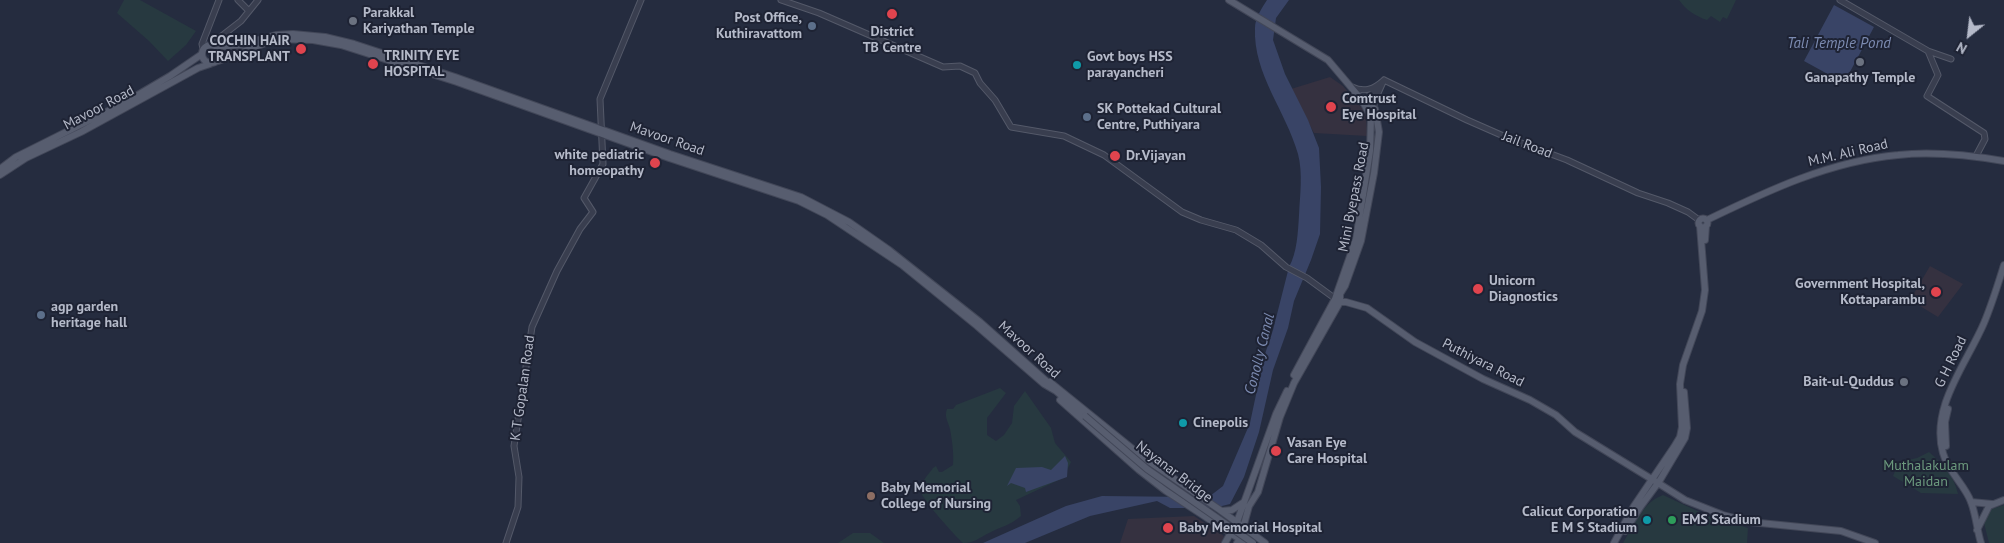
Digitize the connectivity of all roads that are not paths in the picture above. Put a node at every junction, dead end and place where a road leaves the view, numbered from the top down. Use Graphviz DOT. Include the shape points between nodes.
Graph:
graph roads {
  1 [pos="219,0"];
  2 [pos="238,0"];
  3 [pos="258,0"];
  4 [pos="641,0"];
  5 [pos="781,0"];
  6 [pos="1229,0"];
  7 [pos="1840,0"];
  8 [pos="249,11"];
  9 [pos="214,46"];
  10 [pos="1928,51"];
  11 [pos="202,52"];
  12 [pos="1951,58"];
  13 [pos="218,61"];
  14 [pos="210,64"];
  15 [pos="1384,80"];
  16 [pos="1352,87"];
  17 [pos="1361,99"];
  18 [pos="1374,110"];
  19 [pos="602,132"];
  20 [pos="1976,156"];
  21 [pos="2004,161"];
  22 [pos="0,169"];
  23 [pos="0,175"];
  24 [pos="1703,223"];
  25 [pos="2004,265"];
  26 [pos="2004,276"];
  27 [pos="1337,301"];
  28 [pos="1045,382"];
  29 [pos="1085,416"];
  30 [pos="1953,471"];
  31 [pos="1164,472"];
  32 [pos="1657,480"];
  33 [pos="1154,482"];
  34 [pos="2004,500"];
  35 [pos="1244,502"];
  36 [pos="1971,502"];
  37 [pos="1992,504"];
  38 [pos="1221,510"];
  39 [pos="1237,522"];
  40 [pos="1243,528"];
  41 [pos="1977,530"];
  42 [pos="1239,541"];
  43 [pos="506,543"];
  44 [pos="1225,543"];
  45 [pos="1247,543"];
  46 [pos="1252,543"];
  47 [pos="1265,543"];
  48 [pos="1614,543"];
  49 [pos="1619,543"];
  50 [pos="1875,543"];
  51 [pos="1981,543"];
  1 -- 11 [label="street"];
  2 -- 8 [label="street"];
  3 -- 8 [label="street"];
  4 -- 19 [label="street" via="600,99"];
  5 -- 27 [label="street" via="819,13 943,67 960,66 975,73 1011,127 1064,136 1104,155 1182,212 1236,230"];
  6 -- 16 [label="main road" via="1328,60"];
  7 -- 10 [label="street"];
  8 -- 9 [label="street"];
  9 -- 11 [label="main road, Mavoor Road"];
  9 -- 13 [label="main road" via="220,53"];
  9 -- 19 [label="main road, Mavoor Road" via="239,45 276,35 334,39 454,77"];
  10 -- 12 [label="street"];
  10 -- 20 [label="street" via="1938,75 1926,96 1984,133 1985,139"];
  11 -- 14 [label="main road" via="204,60"];
  11 -- 22 [label="main road, Mavoor Road" via="170,76 124,103 16,157"];
  13 -- 14 [label="main road, Mavoor Road"];
  13 -- 19 [label="main road, Mavoor Road" via="271,40 325,42 380,57"];
  14 -- 23 [label="main road, Mavoor Road" via="26,158"];
  15 -- 16 [label="street" via="1368,90"];
  15 -- 17 [label="street" via="1370,96"];
  15 -- 18 [label="street" via="1374,102"];
  15 -- 24 [label="street, Jail Road" via="1508,138 1668,203"];
  16 -- 17 [label="main road"];
  17 -- 18 [label="main road"];
  17 -- 27 [label="main road" via="1371,117 1370,151 1356,239"];
  18 -- 27 [label="main road, Mini Byepass Road" via="1379,132 1361,241"];
  19 -- 28 [label="main road, Mavoor Road" via="801,197 849,222 957,303"];
  19 -- 43 [label="street, K T Gopalan Road" via="603,164 584,198 593,212 557,271 532,327 514,446 519,477 518,508"];
  20 -- 21 [label="main road, M.M. Ali Road"];
  20 -- 24 [label="main road, M.M. Ali Road" via="1917,153 1851,163 1804,177"];
  24 -- 32 [label="main road" via="1707,291 1705,311 1683,376 1687,428 1685,438"];
  25 -- 30 [label="main road, G H Road" via="1984,322 1941,418 1942,452"];
  26 -- 30 [label="main road, G H Road" via="1988,321 1949,405 1945,422 1946,450"];
  27 -- 32 [label="main road, Puthiyara Road" via="1367,308 1415,342 1530,400 1556,415 1575,432"];
  27 -- 35 [label="main road" via="1294,374"];
  27 -- 40 [label="main road, Mini Byepass Road" via="1294,382"];
  28 -- 29 [label="main road, Mavoor Road"];
  28 -- 31 [label="main road" via="1058,387"];
  28 -- 33 [label="main road"];
  29 -- 46 [label="main road, Nayanar Bridge, bridge" via="1147,469"];
  30 -- 36 [label="main road, G H Road"];
  31 -- 33 [label="main road" via="1154,474"];
  31 -- 38 [label="main road"];
  32 -- 48 [label="main road" via="1634,506"];
  32 -- 49 [label="main road"];
  32 -- 50 [label="main road, Puthiyara Road" via="1685,500 1723,515 1750,522 1840,531"];
  33 -- 42 [label="main road"];
  34 -- 37 [label="main road"];
  35 -- 38 [label="main road" via="1232,510"];
  35 -- 39 [label="main road"];
  36 -- 37 [label="main road"];
  36 -- 41 [label="main road, G H Road"];
  37 -- 41 [label="main road"];
  38 -- 39 [label="main road"];
  39 -- 40 [label="main road"];
  39 -- 44 [label="main road"];
  40 -- 42 [label="main road, Mini Byepass Road"];
  40 -- 47 [label="main road"];
  41 -- 51 [label="main road, G H Road"];
  42 -- 45 [label="main road"];
}
